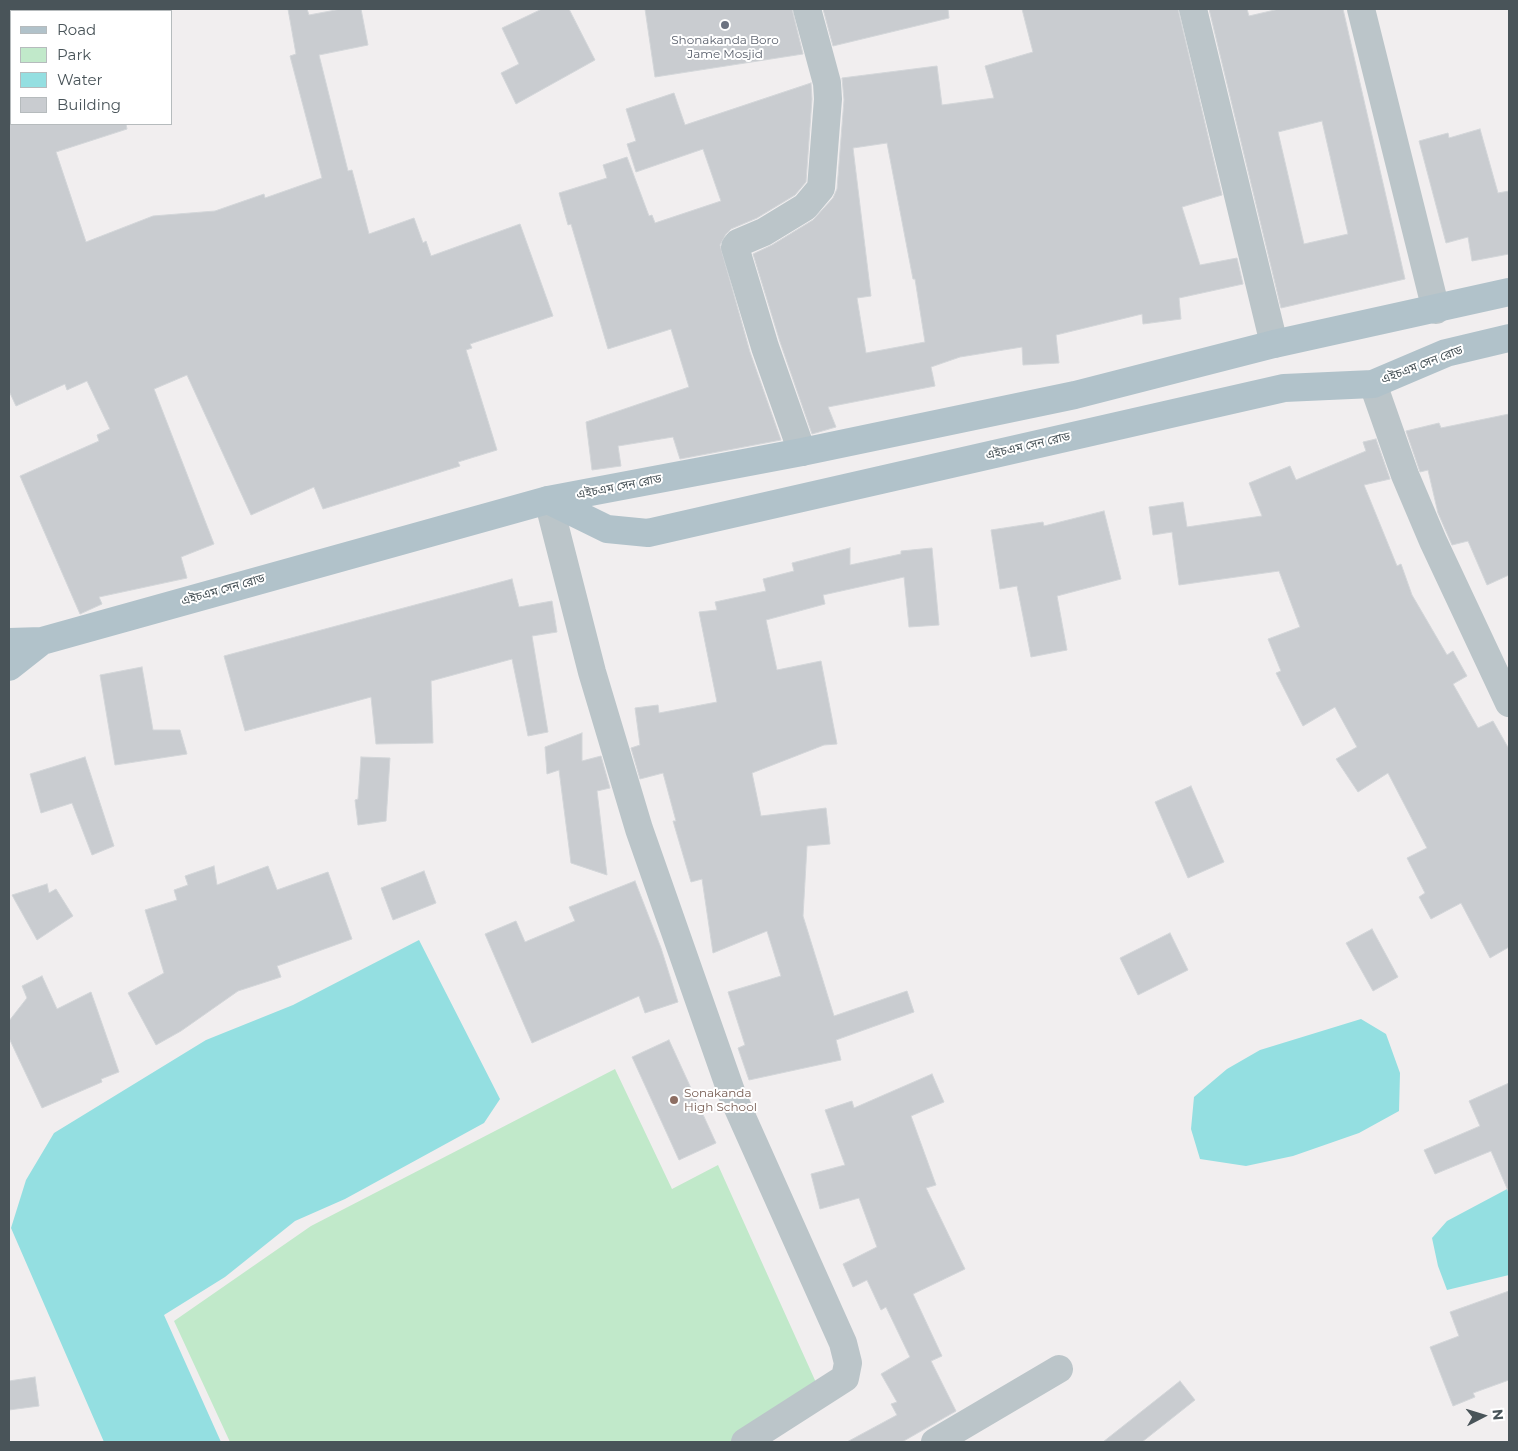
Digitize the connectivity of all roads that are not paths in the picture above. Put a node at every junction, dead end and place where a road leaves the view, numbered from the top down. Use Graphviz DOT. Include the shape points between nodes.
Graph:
graph roads {
  1 [pos="808,9"];
  2 [pos="1193,9"];
  3 [pos="1361,9"];
  4 [pos="1509,292"];
  5 [pos="1436,310"];
  6 [pos="1509,338"];
  7 [pos="1274,344"];
  8 [pos="1373,384"];
  9 [pos="802,452"];
  10 [pos="548,500"];
  11 [pos="42,640"];
  12 [pos="9,642"];
  13 [pos="9,667"];
  14 [pos="1509,703"];
  15 [pos="1059,1369"];
  16 [pos="745,1442"];
  17 [pos="935,1442"];
  1 -- 9 [label="street" via="827,82 828,109 821,188 805,207 735,247 765,347"];
  2 -- 7 [label="street"];
  3 -- 5 [label="street"];
  4 -- 5 [label="main road, এইচএম সেন রোড"];
  5 -- 7 [label="main road, এইচএম সেন রোড"];
  6 -- 8 [label="main road, এইচএম সেন রোড" via="1446,353"];
  7 -- 9 [label="main road, এইচএম সেন রোড" via="1075,396"];
  8 -- 10 [label="main road, এইচএম সেন রোড" via="1284,388 648,533 608,529"];
  8 -- 14 [label="street" via="1405,475 1433,541"];
  9 -- 10 [label="main road, এইচএম সেন রোড"];
  10 -- 11 [label="main road, এইচএম সেন রোড"];
  10 -- 16 [label="street" via="592,672 639,830 733,1097 844,1343 848,1364 845,1378"];
  11 -- 12 [label="main road, এইচএম সেন রোড"];
  11 -- 13 [label="main road, এইচএম সেন রোড"];
  15 -- 17 [label="street"];
}
